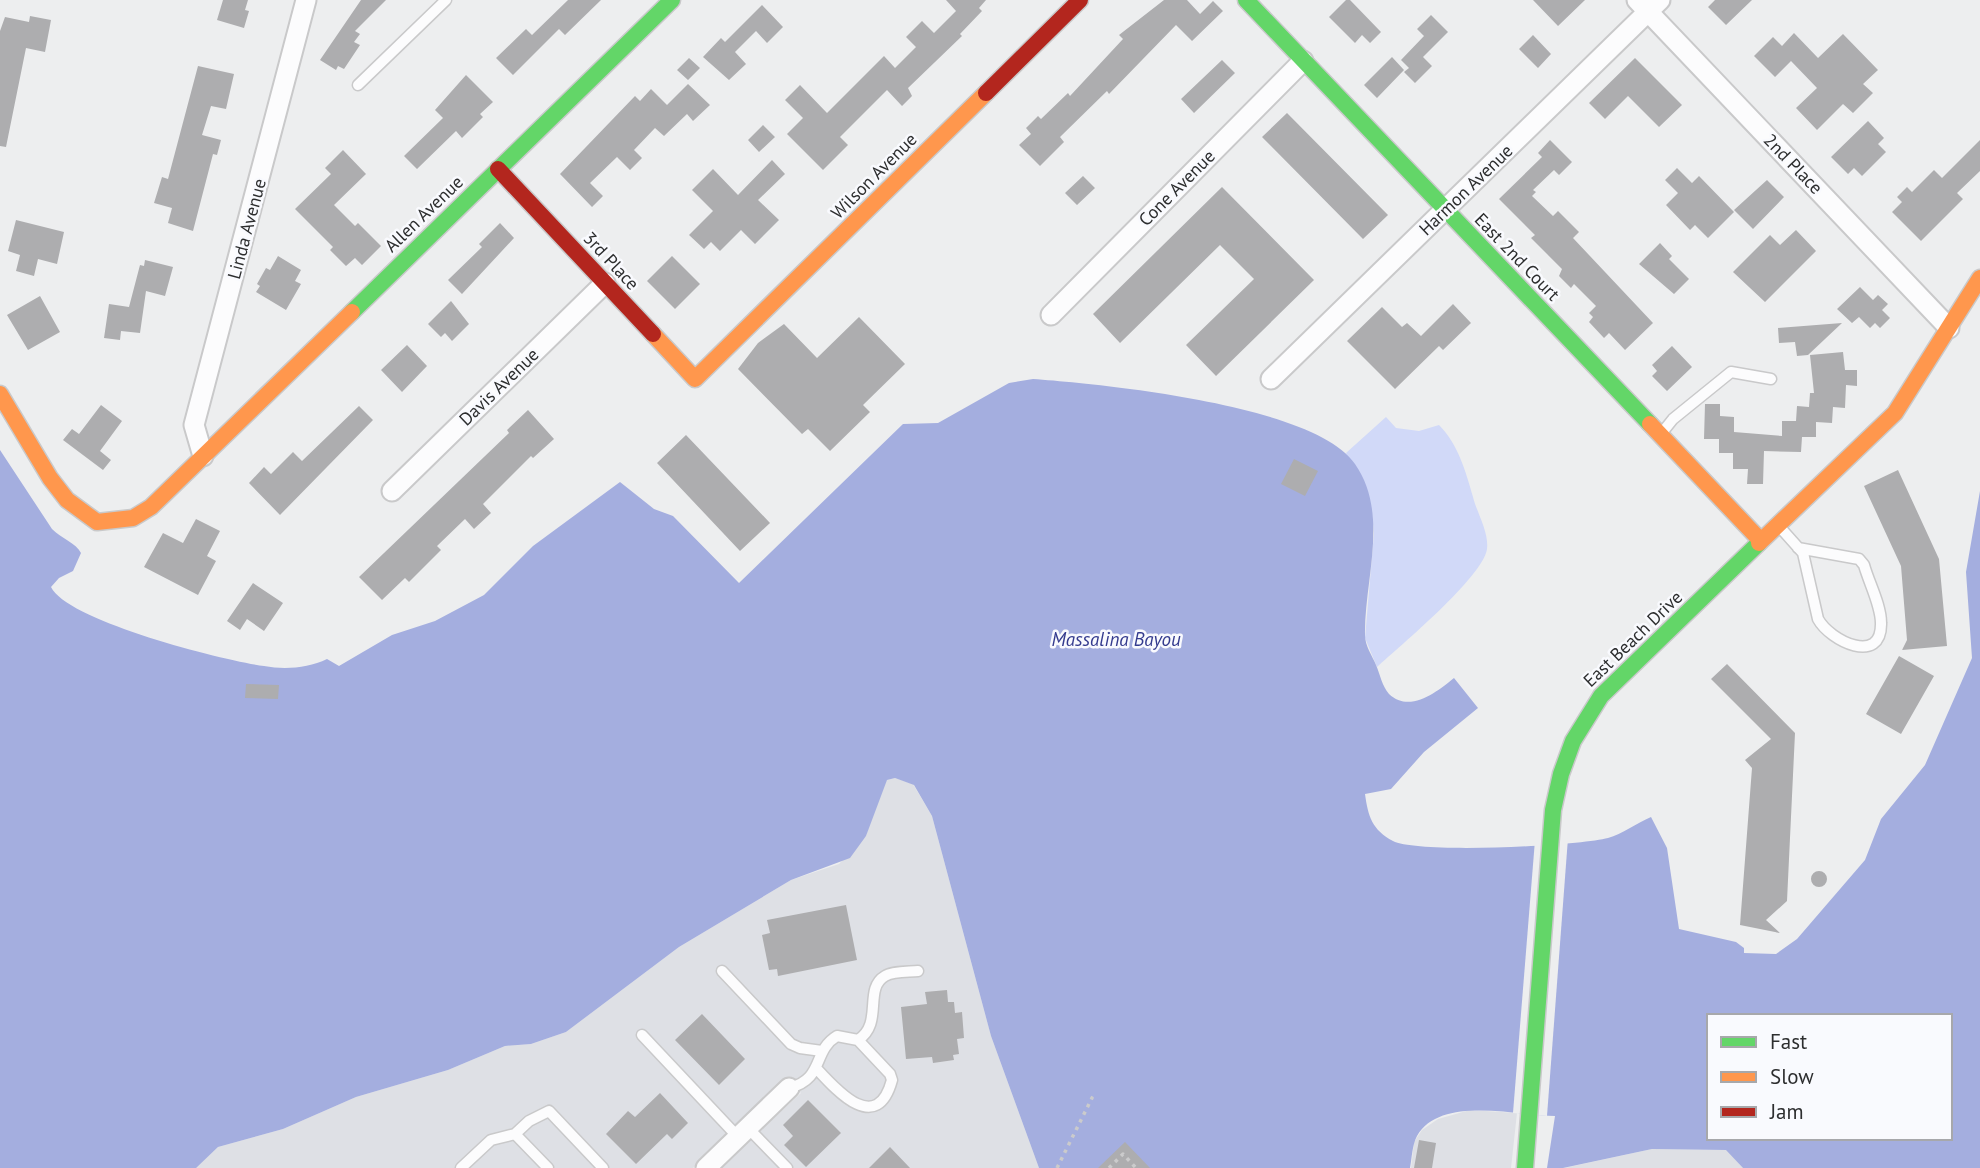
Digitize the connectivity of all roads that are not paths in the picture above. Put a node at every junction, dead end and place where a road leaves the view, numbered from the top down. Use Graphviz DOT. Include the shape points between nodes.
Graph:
graph roads {
  1 [pos="306,0"];
  2 [pos="446,0"];
  3 [pos="1080,0"];
  4 [pos="1246,0"];
  5 [pos="665,3"];
  6 [pos="1648,4"];
  7 [pos="1303,61"];
  8 [pos="358,85"];
  9 [pos="498,169"];
  10 [pos="1445,211"];
  11 [pos="1980,278"];
  12 [pos="605,284"];
  13 [pos="1052,315"];
  14 [pos="1949,328"];
  15 [pos="695,379"];
  16 [pos="1271,379"];
  17 [pos="1771,379"];
  18 [pos="0,394"];
  19 [pos="1661,435"];
  20 [pos="203,456"];
  21 [pos="392,491"];
  22 [pos="1777,525"];
  23 [pos="1761,541"];
  24 [pos="1798,548"];
  25 [pos="722,971"];
  26 [pos="918,971"];
  27 [pos="642,1035"];
  28 [pos="858,1040"];
  29 [pos="822,1051"];
  30 [pos="817,1069"];
  31 [pos="789,1088"];
  32 [pos="743,1132"];
  33 [pos="515,1134"];
  34 [pos="461,1168"];
  35 [pos="548,1168"];
  36 [pos="603,1168"];
  37 [pos="706,1168"];
  38 [pos="788,1168"];
  39 [pos="1525,1168"];
  1 -- 20 [label="street, Linda Avenue" via="194,425"];
  2 -- 8 [label="lane"];
  3 -- 15 [label="street, Wilson Avenue"];
  4 -- 7 [label="street, East 2nd Court"];
  5 -- 9 [label="street, Allen Avenue"];
  6 -- 10 [label="street, Harmon Avenue"];
  6 -- 14 [label="street, 2nd Place"];
  7 -- 10 [label="street, East 2nd Court"];
  7 -- 13 [label="street, Cone Avenue"];
  9 -- 12 [label="street, 3rd Place"];
  9 -- 20 [label="street, Allen Avenue"];
  10 -- 16 [label="street, Harmon Avenue"];
  10 -- 19 [label="street, East 2nd Court"];
  11 -- 14 [label="street, East Beach Drive"];
  12 -- 15 [label="street, 3rd Place"];
  12 -- 21 [label="street, Davis Avenue"];
  14 -- 22 [label="street, East Beach Drive" via="1895,413"];
  17 -- 19 [label="lane" via="1731,372 1673,419"];
  18 -- 20 [label="street, Allen Avenue" via="50,478 67,500 97,522 133,518 151,507"];
  19 -- 23 [label="street, East 2nd Court"];
  22 -- 23 [label="street, East Beach Drive"];
  22 -- 24 [label="lane"];
  23 -- 39 [label="street, East Beach Drive" via="1614,681 1585,715 1560,772"];
  24 -- 24 [label="lane" via="1824,629 1846,644 1859,647 1871,643 1879,635 1881,622 1864,565 1859,559"];
  25 -- 29 [label="lane" via="791,1044"];
  26 -- 28 [label="lane" via="886,975 879,982 872,1023 868,1034"];
  27 -- 32 [label="lane"];
  28 -- 29 [label="lane" via="837,1035"];
  28 -- 30 [label="lane" via="892,1080 876,1106 842,1097"];
  29 -- 30 [label="lane"];
  30 -- 31 [label="lane"];
  31 -- 32 [label="street"];
  32 -- 37 [label="street"];
  32 -- 38 [label="lane"];
  33 -- 34 [label="lane" via="491,1140"];
  33 -- 35 [label="lane"];
  33 -- 36 [label="lane" via="549,1111"];
}
